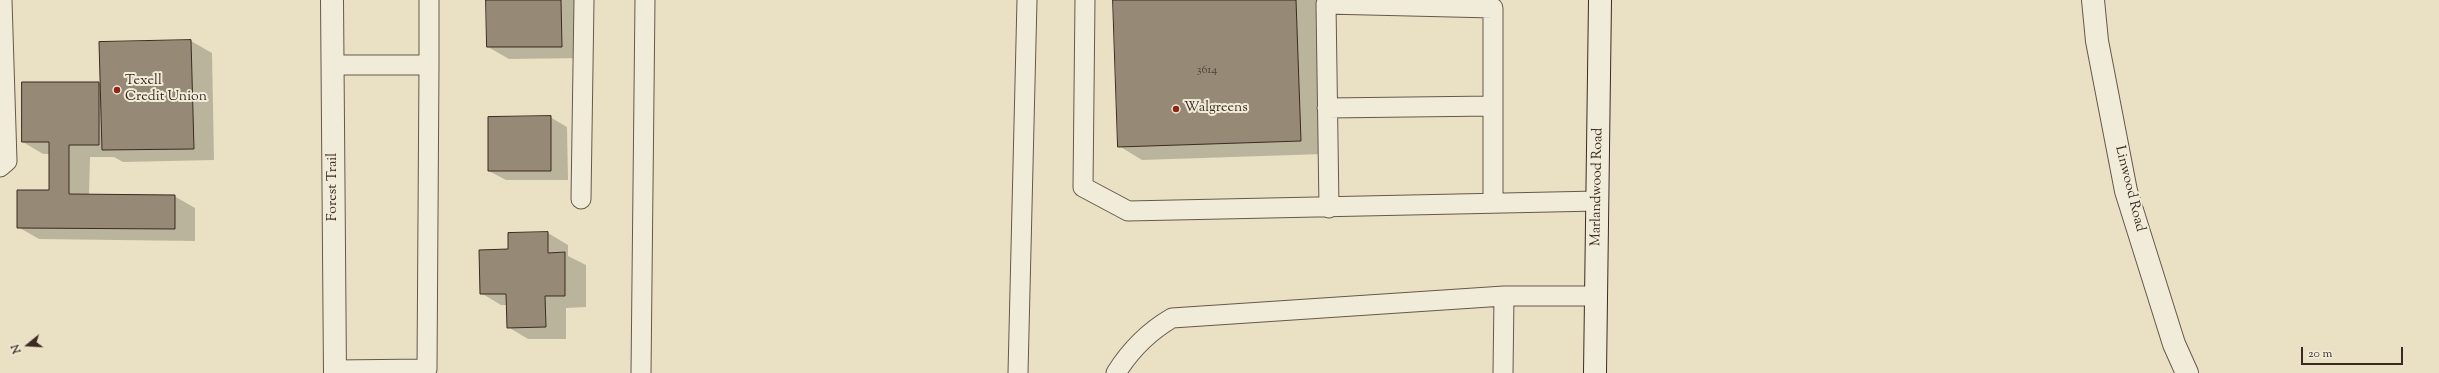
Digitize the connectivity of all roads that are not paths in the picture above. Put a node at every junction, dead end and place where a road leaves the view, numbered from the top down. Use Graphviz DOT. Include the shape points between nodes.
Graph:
graph roads {
  1 [pos="2,0"];
  2 [pos="332,0"];
  3 [pos="429,0"];
  4 [pos="584,0"];
  5 [pos="645,0"];
  6 [pos="1027,0"];
  7 [pos="1085,0"];
  8 [pos="1600,0"];
  9 [pos="2093,0"];
  10 [pos="1326,2"];
  11 [pos="333,65"];
  12 [pos="429,65"];
  13 [pos="1493,106"];
  14 [pos="1327,108"];
  15 [pos="0,168"];
  16 [pos="581,199"];
  17 [pos="1598,201"];
  18 [pos="1493,203"];
  19 [pos="1329,208"];
  20 [pos="1504,296"];
  21 [pos="1596,296"];
  22 [pos="335,372"];
  23 [pos="641,373"];
  24 [pos="1018,373"];
  25 [pos="1116,373"];
  26 [pos="1503,373"];
  27 [pos="1595,373"];
  28 [pos="2187,373"];
  1 -- 15 [label="lane" via="7,161"];
  2 -- 11 [label="street, Forest Trail"];
  3 -- 12 [label="lane"];
  4 -- 16 [label="lane"];
  5 -- 23 [label="lane"];
  6 -- 24 [label="lane"];
  7 -- 19 [label="lane" via="1083,187 1128,211"];
  8 -- 17 [label="street, Marlandwood Road"];
  9 -- 28 [label="street, Linwood Road" via="2097,41 2126,191 2174,344"];
  10 -- 13 [label="lane" via="1493,8"];
  10 -- 14 [label="lane"];
  11 -- 12 [label="lane"];
  11 -- 22 [label="street, Forest Trail"];
  12 -- 22 [label="lane" via="427,369"];
  13 -- 14 [label="lane"];
  13 -- 18 [label="lane"];
  14 -- 19 [label="lane"];
  17 -- 18 [label="lane"];
  17 -- 21 [label="street, Marlandwood Road"];
  18 -- 19 [label="lane"];
  20 -- 21 [label="lane"];
  20 -- 25 [label="lane" via="1172,318 1149,331 1127,355"];
  20 -- 26 [label="lane"];
  21 -- 27 [label="street, Marlandwood Road"];
}
